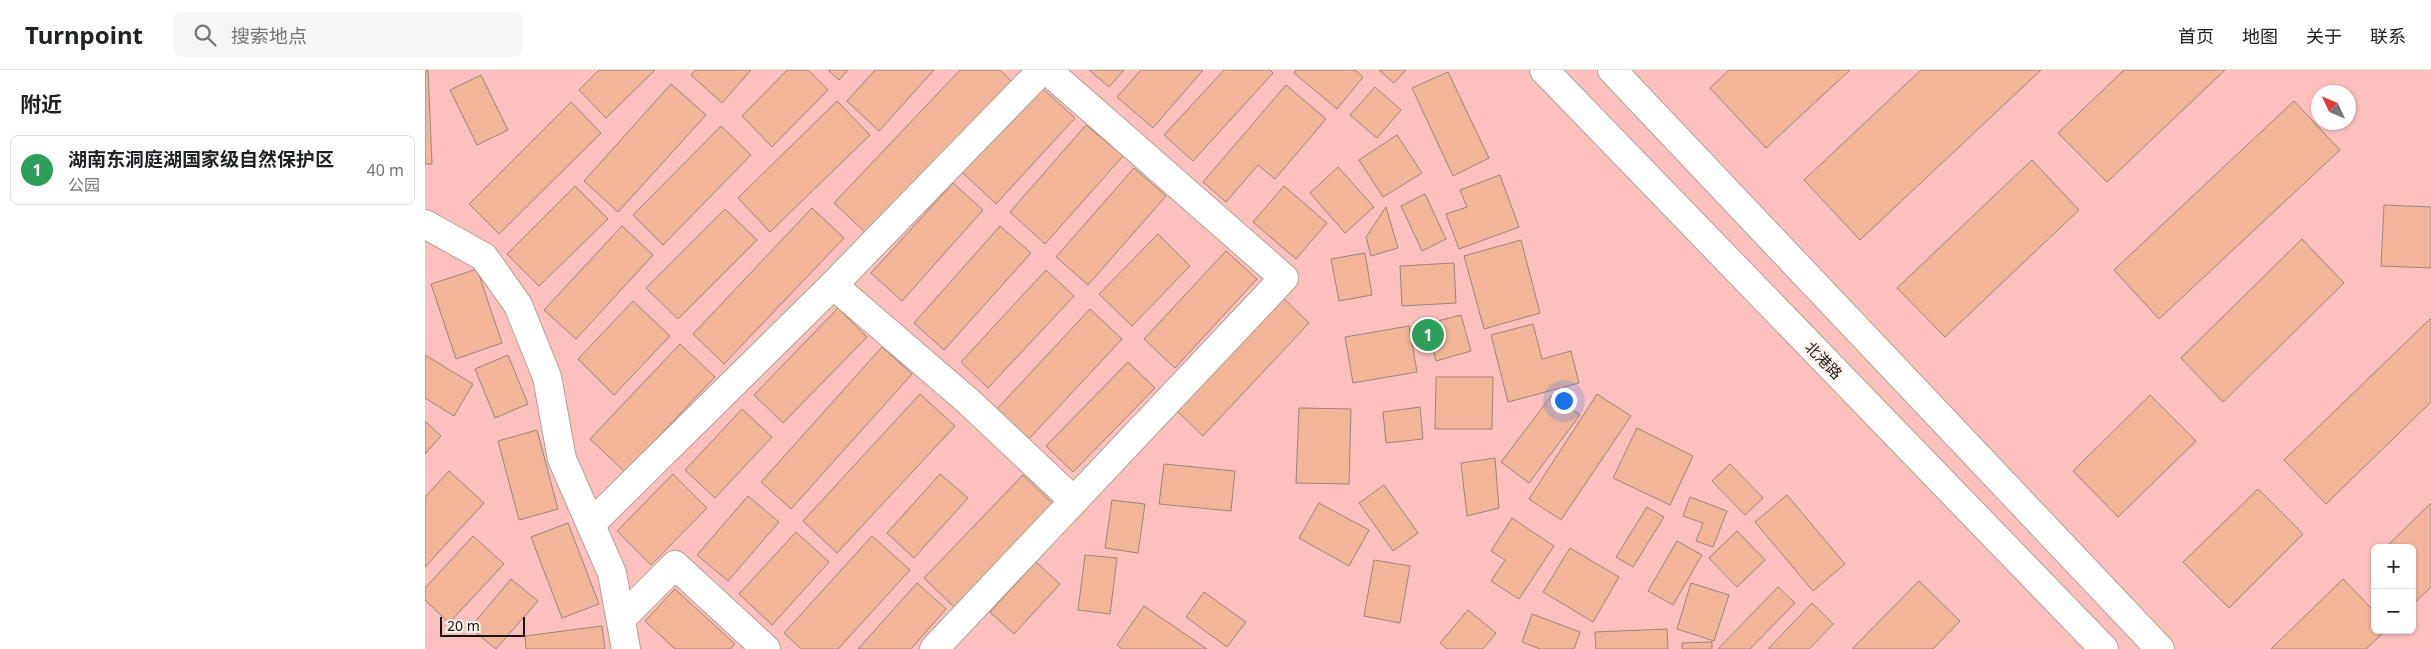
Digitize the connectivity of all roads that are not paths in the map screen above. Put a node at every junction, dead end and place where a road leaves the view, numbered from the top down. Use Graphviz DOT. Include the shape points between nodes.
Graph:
graph roads {
  1 [pos="1042,70"];
  2 [pos="1047,70"];
  3 [pos="1544,70"];
  4 [pos="1612,70"];
  5 [pos="425,224"];
  6 [pos="833,285"];
  7 [pos="1074,500"];
  8 [pos="591,524"];
  9 [pos="621,619"];
  10 [pos="626,649"];
  11 [pos="766,649"];
  12 [pos="934,649"];
  13 [pos="2104,649"];
  14 [pos="2160,649"];
  1 -- 6 [label="street"];
  2 -- 7 [label="street" via="1284,278"];
  3 -- 13 [label="street, 北港路"];
  4 -- 14 [label="street"];
  5 -- 8 [label="street" via="484,258 518,305 547,377 562,459"];
  6 -- 7 [label="street" via="969,402"];
  6 -- 8 [label="street"];
  7 -- 12 [label="street"];
  8 -- 9 [label="street" via="612,573"];
  9 -- 10 [label="street"];
  9 -- 11 [label="street" via="675,565"];
}
